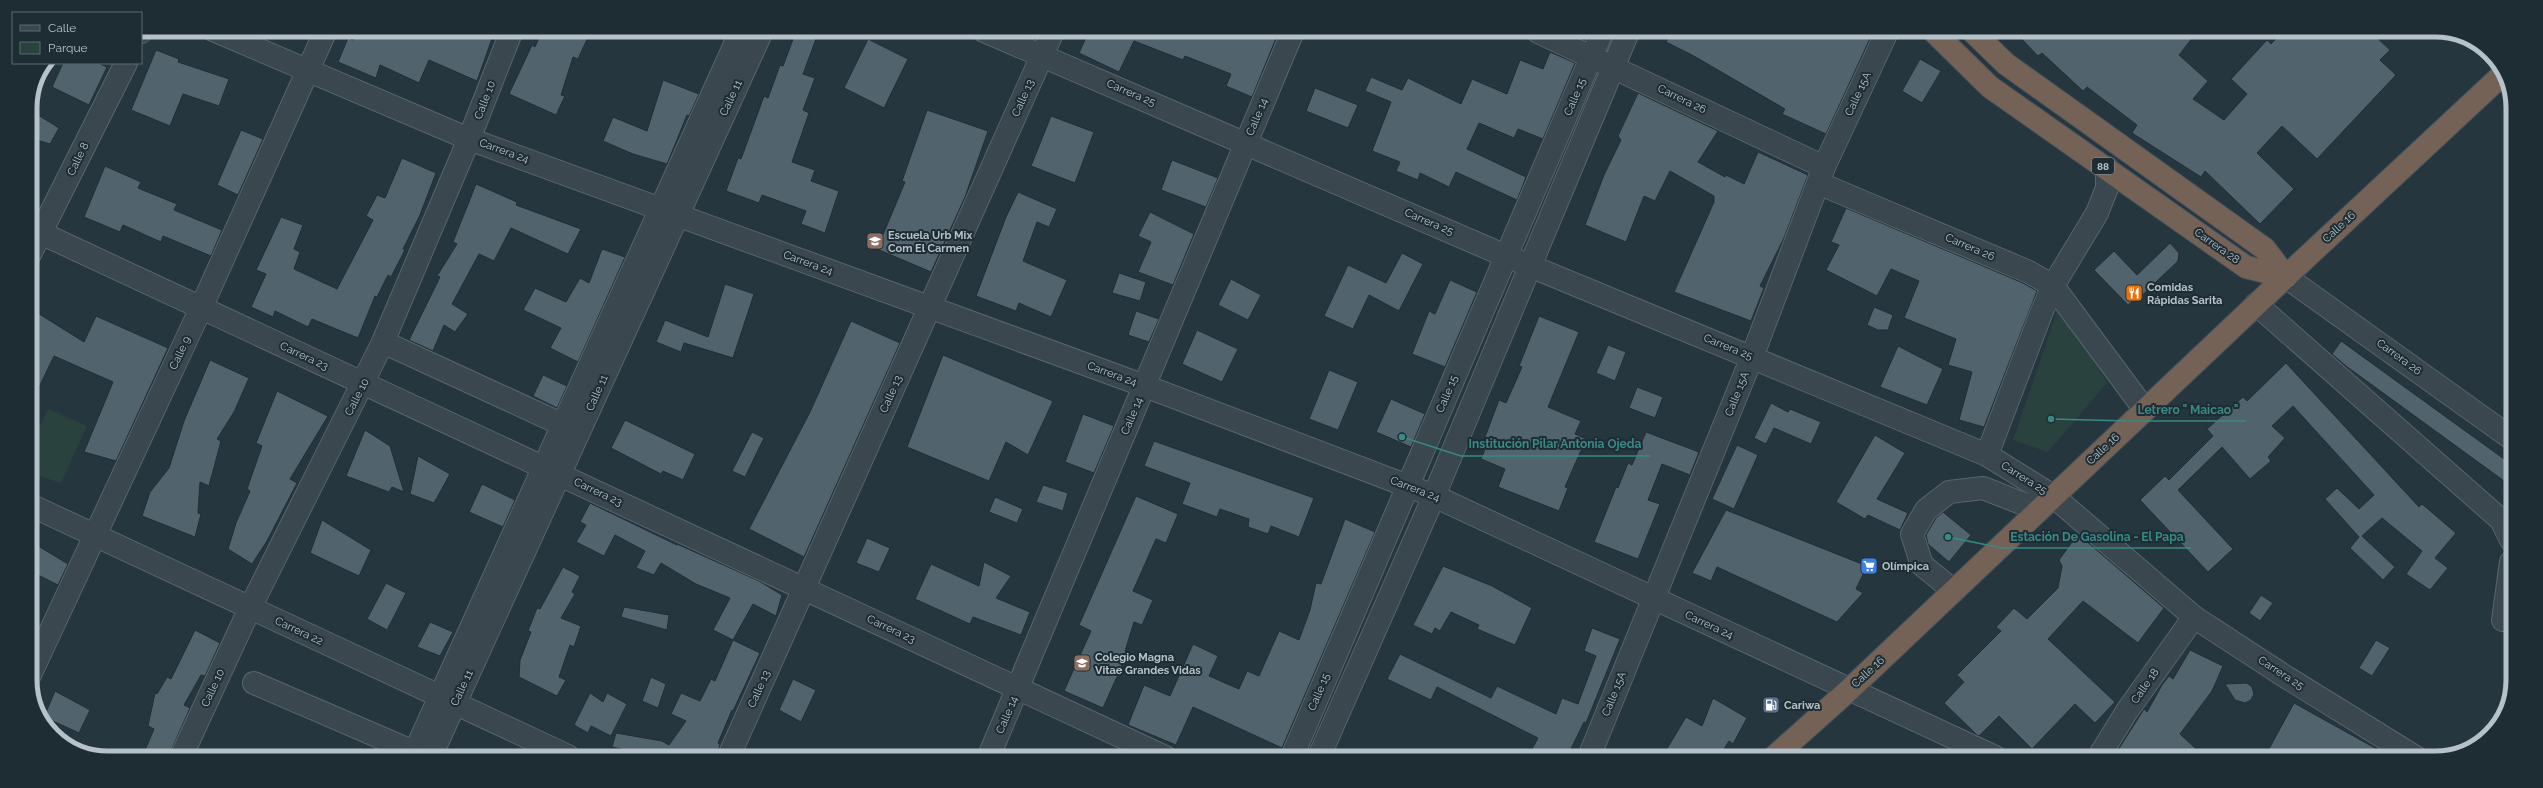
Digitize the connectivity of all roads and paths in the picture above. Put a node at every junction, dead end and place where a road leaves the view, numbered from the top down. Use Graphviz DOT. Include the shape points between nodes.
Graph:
graph roads {
  1 [pos="229,37"];
  2 [pos="323,37"];
  3 [pos="509,37"];
  4 [pos="739,37"];
  5 [pos="759,37"];
  6 [pos="998,37"];
  7 [pos="1050,37"];
  8 [pos="1290,37"];
  9 [pos="1549,37"];
  10 [pos="1600,37"];
  11 [pos="1626,37"];
  12 [pos="1885,37"];
  13 [pos="1939,37"];
  14 [pos="1978,37"];
  15 [pos="1042,55"];
  16 [pos="1592,56"];
  17 [pos="125,64"];
  18 [pos="1614,66"];
  19 [pos="309,72"];
  20 [pos="2499,78"];
  21 [pos="469,139"];
  22 [pos="1246,143"];
  23 [pos="2107,168"];
  24 [pos="1821,175"];
  25 [pos="669,212"];
  26 [pos="37,227"];
  27 [pos="37,232"];
  28 [pos="1506,256"];
  29 [pos="1530,266"];
  30 [pos="2286,277"];
  31 [pos="2053,286"];
  32 [pos="2256,304"];
  33 [pos="201,308"];
  34 [pos="929,308"];
  35 [pos="383,342"];
  36 [pos="1752,357"];
  37 [pos="364,384"];
  38 [pos="1145,386"];
  39 [pos="2145,410"];
  40 [pos="561,424"];
  41 [pos="2506,434"];
  42 [pos="1987,455"];
  43 [pos="551,471"];
  44 [pos="1408,486"];
  45 [pos="1434,496"];
  46 [pos="2046,503"];
  47 [pos="37,508"];
  48 [pos="2506,530"];
  49 [pos="96,536"];
  50 [pos="804,589"];
  51 [pos="1954,591"];
  52 [pos="1652,598"];
  53 [pos="2506,598"];
  54 [pos="250,608"];
  55 [pos="2194,617"];
  56 [pos="2503,620"];
  57 [pos="37,660"];
  58 [pos="254,683"];
  59 [pos="1018,688"];
  60 [pos="1849,690"];
  61 [pos="447,699"];
  62 [pos="184,751"];
  63 [pos="410,751"];
  64 [pos="421,751"];
  65 [pos="557,751"];
  66 [pos="731,751"];
  67 [pos="991,751"];
  68 [pos="1154,751"];
  69 [pos="1295,751"];
  70 [pos="1322,751"];
  71 [pos="1591,751"];
  72 [pos="1781,751"];
  73 [pos="1980,751"];
  74 [pos="2102,751"];
  75 [pos="2406,751"];
  1 -- 19 [label="street, Carrera 24"];
  2 -- 19 [label="street, Calle 9"];
  3 -- 21 [label="street, Calle 10"];
  4 -- 25 [label="street, Calle 11"];
  5 -- 25 [label="street, Calle 11"];
  6 -- 15 [label="street, Carrera 25"];
  7 -- 15 [label="street, Calle 13"];
  8 -- 22 [label="street, Calle 14"];
  9 -- 16 [label="street, Carrera 26"];
  10 -- 16 [label="street, Calle 15"];
  11 -- 18 [label="street"];
  12 -- 24 [label="street, Calle 15A"];
  13 -- 23 [label="highway, Carrera 28 / 88" via="1990,87"];
  14 -- 30 [label="highway, 88" via="2006,64 2265,249"];
  15 -- 22 [label="street, Carrera 25"];
  15 -- 34 [label="street, Calle 13"];
  16 -- 18 [label="street, Carrera 26"];
  16 -- 28 [label="street, Calle 15"];
  17 -- 26 [label="street, Calle 8"];
  18 -- 24 [label="street, Carrera 26"];
  18 -- 29 [label="street"];
  19 -- 21 [label="street, Carrera 24"];
  19 -- 33 [label="street, Calle 9"];
  20 -- 30 [label="highway, Calle 16"];
  21 -- 25 [label="street, Carrera 24"];
  21 -- 35 [label="street, Calle 10"];
  22 -- 28 [label="street, Carrera 25"];
  22 -- 38 [label="street, Calle 14"];
  23 -- 30 [label="highway, Carrera 28 / 88" via="2246,267"];
  23 -- 31 [label="street" via="2107,188 2097,213"];
  24 -- 31 [label="street, Carrera 26" via="2029,272"];
  24 -- 36 [label="street, Calle 15A"];
  25 -- 34 [label="street, Carrera 24"];
  25 -- 40 [label="street, Calle 11"];
  25 -- 43 [label="street, Calle 11"];
  27 -- 33 [label="street, Carrera 23"];
  28 -- 29 [label="street, Carrera 25"];
  28 -- 44 [label="street, Calle 15"];
  29 -- 36 [label="street, Carrera 25"];
  29 -- 45 [label="street"];
  30 -- 32 [label="highway, Calle 16"];
  30 -- 41 [label="street, Carrera 26"];
  31 -- 39 [label="street"];
  31 -- 42 [label="street"];
  32 -- 39 [label="highway, Calle 16"];
  32 -- 48 [label="street" via="2501,520"];
  33 -- 37 [label="street, Carrera 23"];
  33 -- 49 [label="street, Calle 9"];
  34 -- 38 [label="street, Carrera 24"];
  34 -- 50 [label="street, Calle 13"];
  35 -- 37 [label="street, Calle 10"];
  35 -- 40 [label="street"];
  36 -- 42 [label="street, Carrera 25"];
  36 -- 52 [label="street, Calle 15A"];
  37 -- 43 [label="street, Carrera 23"];
  37 -- 54 [label="street, Calle 10"];
  38 -- 44 [label="street, Carrera 24"];
  38 -- 59 [label="street, Calle 14"];
  39 -- 46 [label="highway, Calle 16"];
  40 -- 43 [label="street, Calle 11"];
  42 -- 46 [label="street, Carrera 25"];
  43 -- 50 [label="street, Carrera 23"];
  43 -- 61 [label="street, Calle 11"];
  44 -- 45 [label="street, Carrera 24"];
  44 -- 69 [label="street, Calle 15"];
  45 -- 52 [label="street, Carrera 24"];
  45 -- 70 [label="street"];
  46 -- 51 [label="highway, Calle 16"];
  46 -- 51 [label="street" via="1983,488 1949,492 1926,510 1912,534 1922,565"];
  46 -- 55 [label="street, Carrera 25"];
  47 -- 49 [label="street, Carrera 22"];
  49 -- 54 [label="street, Carrera 22"];
  49 -- 57 [label="street, Calle 9"];
  50 -- 59 [label="street, Carrera 23"];
  50 -- 66 [label="street, Calle 13"];
  51 -- 60 [label="highway, Calle 16"];
  52 -- 60 [label="street, Carrera 24"];
  52 -- 71 [label="street, Calle 15A"];
  53 -- 56 [label="street"];
  54 -- 61 [label="street, Carrera 22"];
  54 -- 62 [label="street, Calle 10"];
  55 -- 74 [label="street, Calle 18"];
  55 -- 75 [label="street, Carrera 25"];
  58 -- 63 [label="street"];
  59 -- 67 [label="street, Calle 14"];
  59 -- 68 [label="street, Carrera 23"];
  60 -- 72 [label="highway, Calle 16"];
  60 -- 73 [label="street, Carrera 24"];
  61 -- 64 [label="street, Calle 11"];
  61 -- 65 [label="street, Carrera 22"];
}
